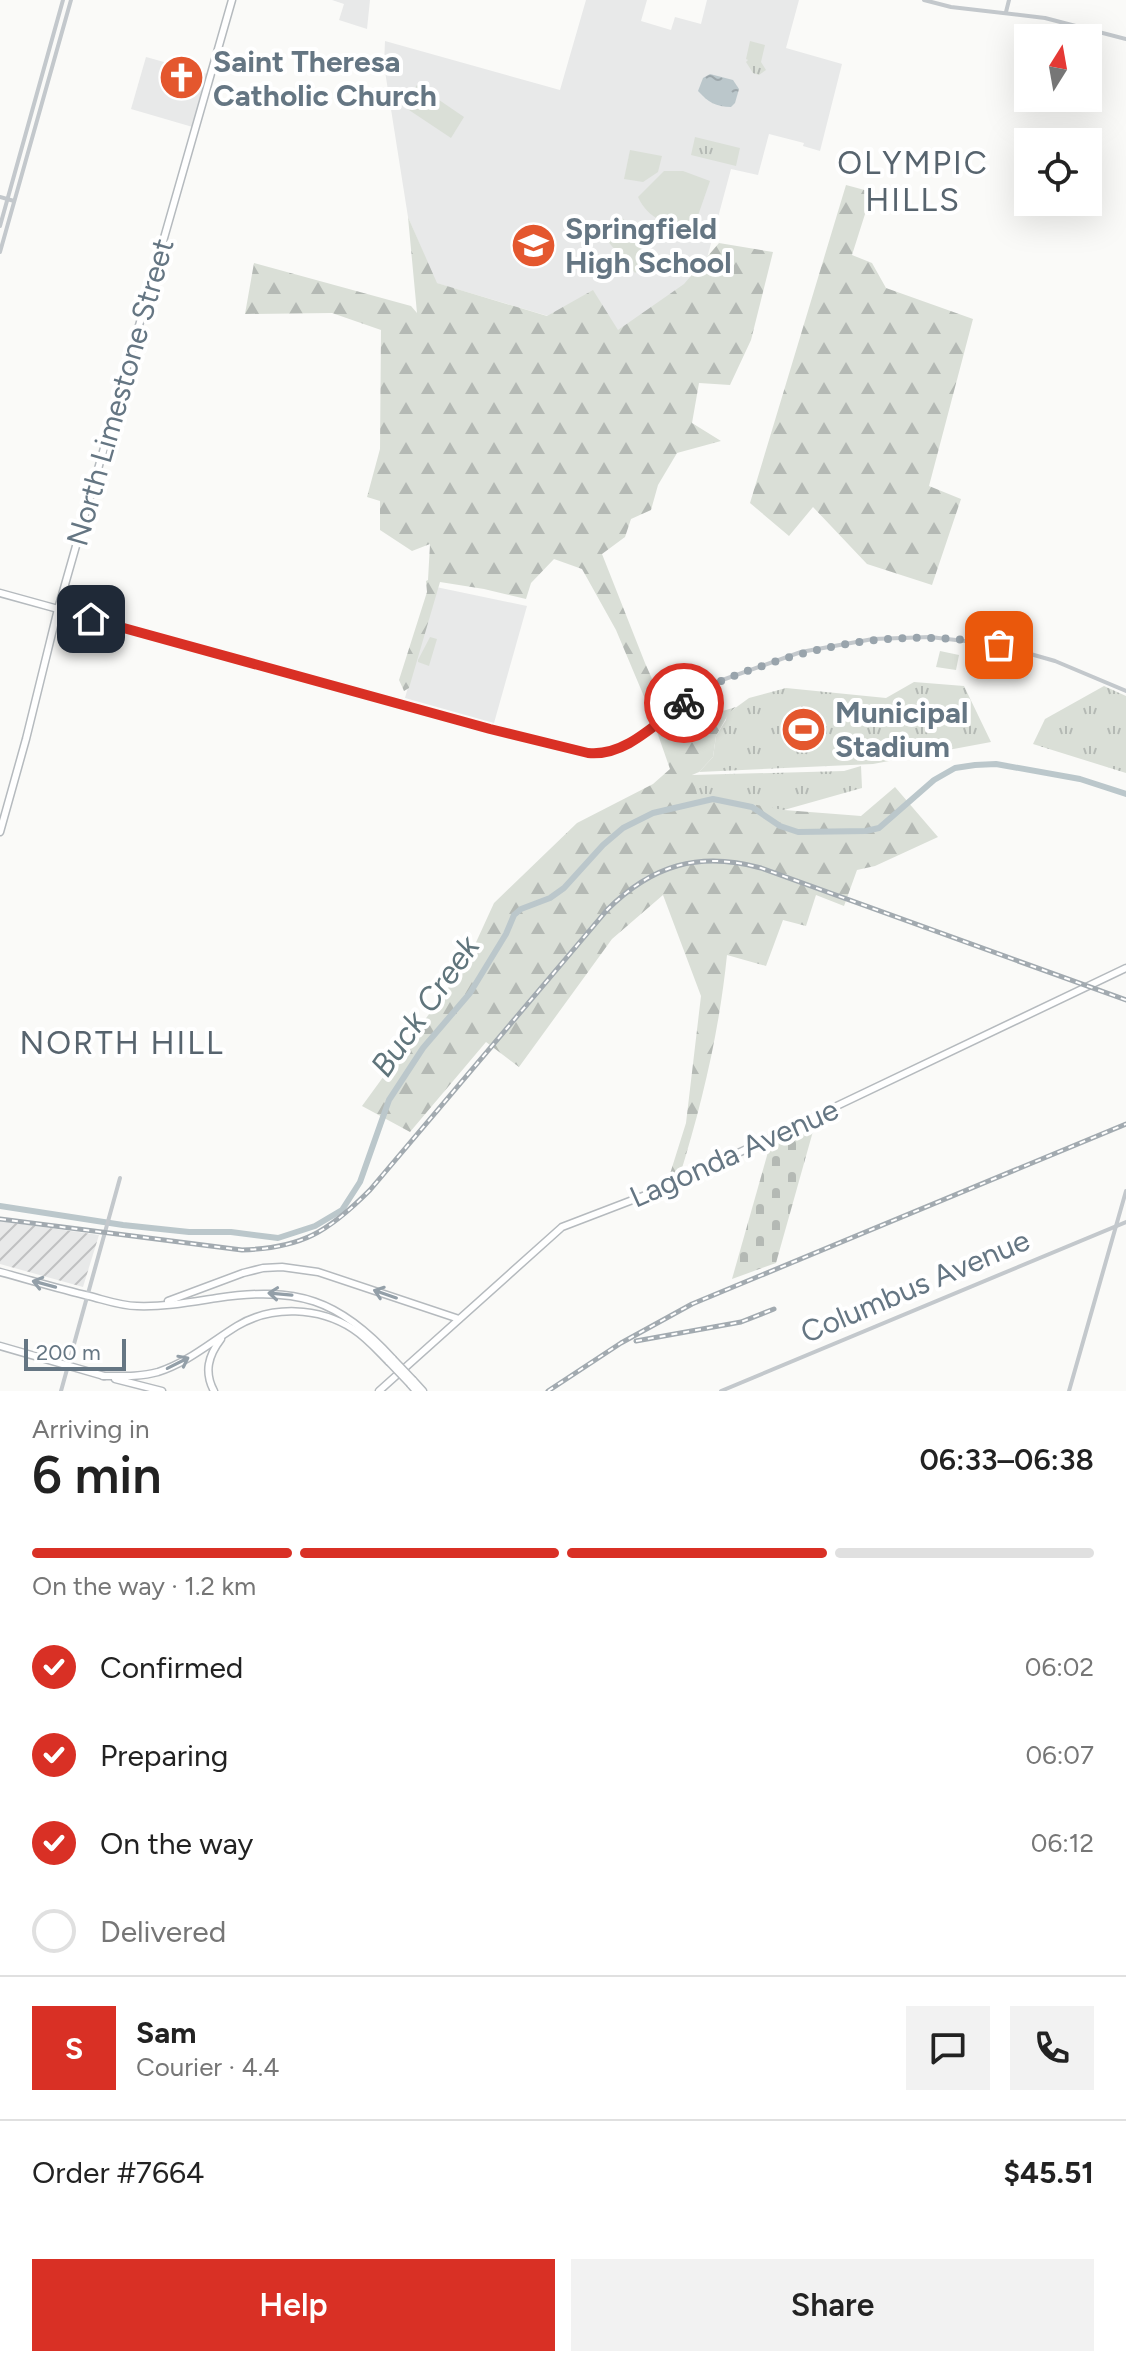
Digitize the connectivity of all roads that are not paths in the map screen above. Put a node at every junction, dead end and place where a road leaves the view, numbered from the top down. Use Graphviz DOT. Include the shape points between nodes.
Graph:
graph roads {
  1 [pos="63,0"];
  2 [pos="71,0"];
  3 [pos="232,0"];
  4 [pos="924,0"];
  5 [pos="1009,0"];
  6 [pos="1006,12"];
  7 [pos="1126,39"];
  8 [pos="0,197"];
  9 [pos="7,199"];
  10 [pos="14,201"];
  11 [pos="0,226"];
  12 [pos="0,252"];
  13 [pos="0,593"];
  14 [pos="58,609"];
  15 [pos="1126,691"];
  16 [pos="0,832"];
  17 [pos="1126,968"];
  18 [pos="120,1178"];
  19 [pos="1126,1191"];
  20 [pos="1126,1222"];
  21 [pos="1116,1226"];
  22 [pos="0,1272"];
  23 [pos="87,1296"];
  24 [pos="156,1306"];
  25 [pos="459,1319"];
  26 [pos="227,1333"];
  27 [pos="0,1346"];
  28 [pos="391,1360"];
  29 [pos="68,1365"];
  30 [pos="103,1376"];
  31 [pos="412,1382"];
  32 [pos="61,1391"];
  33 [pos="162,1391"];
  34 [pos="214,1391"];
  35 [pos="379,1391"];
  36 [pos="416,1391"];
  37 [pos="423,1391"];
  38 [pos="721,1391"];
  39 [pos="1069,1391"];
  1 -- 9 [label="street"];
  2 -- 10 [label="street"];
  3 -- 14 [label="main road, North Limestone Street"];
  4 -- 6 [label="street"];
  5 -- 6 [label="street"];
  6 -- 7 [label="street"];
  8 -- 9 [label="street"];
  9 -- 10 [label="street"];
  9 -- 11 [label="street"];
  10 -- 12 [label="street"];
  13 -- 14 [label="main road"];
  14 -- 15 [label="street" via="588,753 611,752 636,738 711,684 800,653 881,638 999,645 1055,661"];
  14 -- 16 [label="main road, North Limestone Street"];
  17 -- 25 [label="main road, Lagonda Avenue" via="669,1186 562,1227"];
  18 -- 23 [label="street"];
  19 -- 21 [label="street"];
  20 -- 21 [label="street, Columbus Avenue"];
  21 -- 38 [label="street, Columbus Avenue"];
  21 -- 39 [label="street"];
  23 -- 22 [label="main road, one-way"];
  23 -- 24 [label="main road"];
  23 -- 29 [label="street"];
  25 -- 24 [label="main road, one-way" via="318,1272 282,1267 243,1273"];
  28 -- 24 [label="main road, one-way" via="347,1317 301,1297 254,1293"];
  25 -- 35 [label="main road, Lagonda Avenue"];
  26 -- 28 [label="main road" via="271,1313 310,1312 346,1325"];
  30 -- 26 [label="main road, one-way" via="159,1372"];
  26 -- 34 [label="main road" via="209,1359"];
  27 -- 29 [label="main road"];
  28 -- 31 [label="main road, bridge"];
  29 -- 30 [label="main road"];
  29 -- 32 [label="street"];
  30 -- 33 [label="main road"];
  31 -- 36 [label="main road"];
  31 -- 37 [label="main road"];
}
